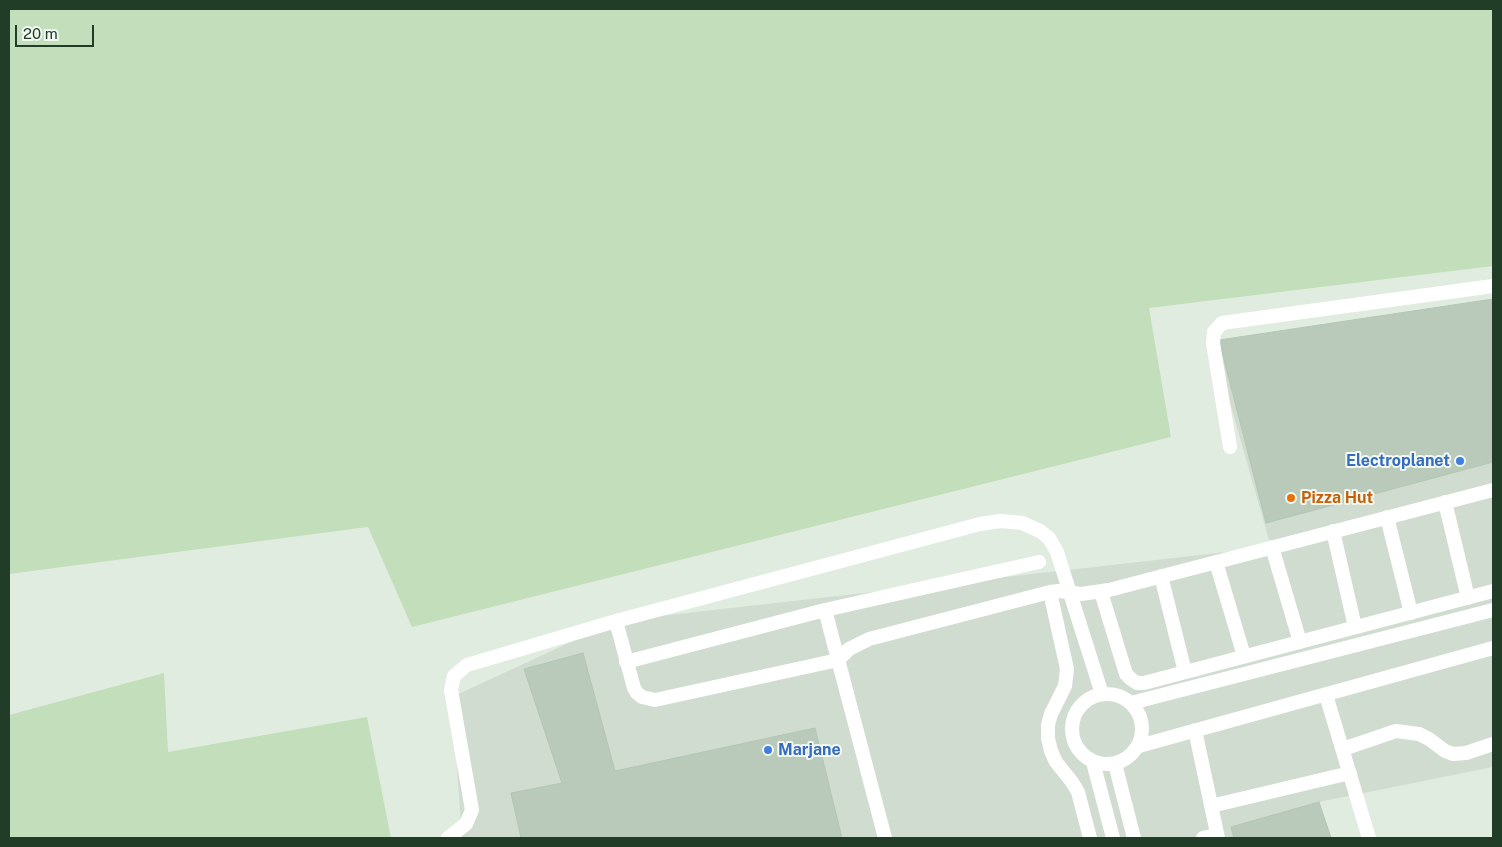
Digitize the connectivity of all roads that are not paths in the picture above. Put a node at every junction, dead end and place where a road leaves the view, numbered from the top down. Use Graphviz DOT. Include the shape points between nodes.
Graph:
graph roads {
  1 [pos="1493,286"];
  2 [pos="1230,448"];
  3 [pos="1493,490"];
  4 [pos="1445,502"];
  5 [pos="1387,517"];
  6 [pos="1333,531"];
  7 [pos="1272,548"];
  8 [pos="1039,562"];
  9 [pos="1216,562"];
  10 [pos="1162,576"];
  11 [pos="1493,591"];
  12 [pos="1050,592"];
  13 [pos="1069,592"];
  14 [pos="1102,592"];
  15 [pos="1468,598"];
  16 [pos="825,610"];
  17 [pos="1493,610"];
  18 [pos="1411,613"];
  19 [pos="616,621"];
  20 [pos="1355,627"];
  21 [pos="1300,642"];
  22 [pos="1493,648"];
  23 [pos="1244,656"];
  24 [pos="838,660"];
  25 [pos="626,662"];
  26 [pos="1185,672"];
  27 [pos="1102,694"];
  28 [pos="1326,695"];
  29 [pos="1131,703"];
  30 [pos="1195,730"];
  31 [pos="1493,744"];
  32 [pos="1139,746"];
  33 [pos="1342,749"];
  34 [pos="1093,762"];
  35 [pos="1115,764"];
  36 [pos="1350,773"];
  37 [pos="1211,806"];
  38 [pos="1217,837"];
  39 [pos="448,838"];
  40 [pos="885,838"];
  41 [pos="1090,838"];
  42 [pos="1113,838"];
  43 [pos="1134,838"];
  44 [pos="1202,838"];
  45 [pos="1369,838"];
  1 -- 2 [label="lane" via="1222,323 1214,332 1213,343"];
  3 -- 4 [label="lane"];
  4 -- 5 [label="lane"];
  4 -- 15 [label="lane"];
  5 -- 6 [label="lane"];
  5 -- 18 [label="lane"];
  6 -- 7 [label="lane"];
  6 -- 20 [label="lane"];
  7 -- 9 [label="lane"];
  7 -- 21 [label="lane"];
  8 -- 16 [label="lane"];
  9 -- 10 [label="lane"];
  9 -- 23 [label="lane"];
  10 -- 14 [label="lane"];
  10 -- 26 [label="lane"];
  11 -- 15 [label="lane"];
  12 -- 13 [label="lane"];
  12 -- 24 [label="lane" via="869,639 849,649"];
  12 -- 41 [label="lane" via="1067,670 1065,686 1051,714 1048,738 1056,762 1078,792"];
  13 -- 14 [label="lane"];
  13 -- 19 [label="lane" via="1057,552 1049,538 1022,523 1001,521"];
  13 -- 27 [label="lane"];
  14 -- 26 [label="lane" via="1126,674 1131,679 1144,683"];
  15 -- 18 [label="lane"];
  16 -- 24 [label="lane"];
  16 -- 25 [label="lane"];
  17 -- 29 [label="lane"];
  18 -- 20 [label="lane"];
  19 -- 25 [label="lane"];
  19 -- 39 [label="lane" via="467,666 454,676 451,690 472,810 466,824"];
  20 -- 21 [label="lane"];
  21 -- 23 [label="lane"];
  22 -- 28 [label="lane"];
  23 -- 26 [label="lane"];
  24 -- 25 [label="lane" via="655,700 637,693"];
  24 -- 40 [label="lane"];
  27 -- 29 [label="lane" via="1118,695"];
  27 -- 34 [label="lane" via="1088,699 1077,710 1072,725 1073,740 1080,753"];
  28 -- 30 [label="lane"];
  28 -- 33 [label="lane"];
  29 -- 32 [label="lane" via="1140,716"];
  30 -- 32 [label="lane"];
  30 -- 37 [label="lane"];
  31 -- 33 [label="lane" via="1453,754 1419,734 1396,731"];
  32 -- 35 [label="lane" via="1129,757"];
  33 -- 36 [label="lane"];
  34 -- 35 [label="lane"];
  34 -- 42 [label="lane"];
  35 -- 43 [label="lane"];
  36 -- 37 [label="lane"];
  36 -- 45 [label="lane"];
  37 -- 38 [label="lane"];
  38 -- 44 [label="lane"];
}
